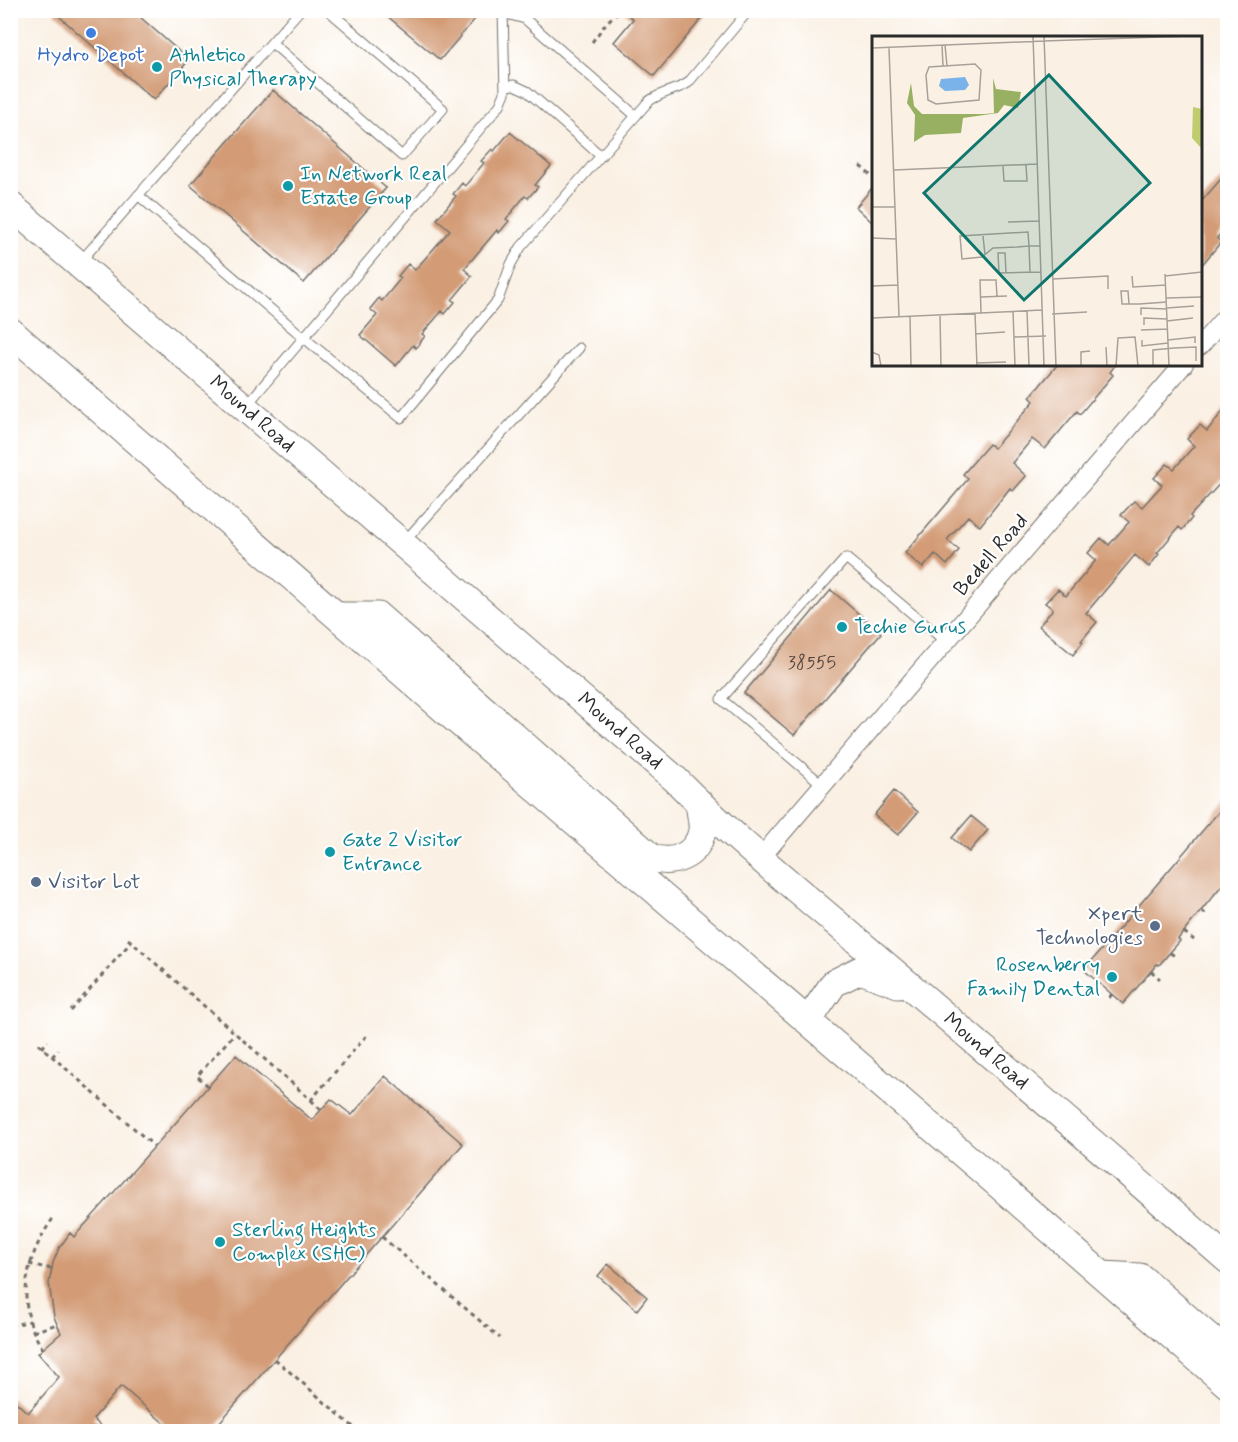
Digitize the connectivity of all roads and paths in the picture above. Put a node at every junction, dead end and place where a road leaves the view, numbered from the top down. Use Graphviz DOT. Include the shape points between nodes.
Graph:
graph roads {
  1 [pos="300,10"];
  2 [pos="328,10"];
  3 [pos="620,10"];
  4 [pos="749,10"];
  5 [pos="503,12"];
  6 [pos="592,42"];
  7 [pos="272,43"];
  8 [pos="505,86"];
  9 [pos="636,116"];
  10 [pos="601,156"];
  11 [pos="860,166"];
  12 [pos="872,177"];
  13 [pos="138,195"];
  14 [pos="10,205"];
  15 [pos="79,263"];
  16 [pos="1227,314"];
  17 [pos="10,331"];
  18 [pos="303,338"];
  19 [pos="1202,344"];
  20 [pos="579,348"];
  21 [pos="1182,366"];
  22 [pos="245,407"];
  23 [pos="403,543"];
  24 [pos="338,615"];
  25 [pos="946,642"];
  26 [pos="823,785"];
  27 [pos="699,803"];
  28 [pos="761,857"];
  29 [pos="1202,911"];
  30 [pos="1208,917"];
  31 [pos="1184,932"];
  32 [pos="1194,940"];
  33 [pos="1170,953"];
  34 [pos="1175,956"];
  35 [pos="1151,971"];
  36 [pos="1160,980"];
  37 [pos="916,990"];
  38 [pos="71,1011"];
  39 [pos="808,1021"];
  40 [pos="235,1033"];
  41 [pos="368,1035"];
  42 [pos="48,1041"];
  43 [pos="38,1044"];
  44 [pos="42,1048"];
  45 [pos="58,1050"];
  46 [pos="52,1057"];
  47 [pos="208,1086"];
  48 [pos="311,1100"];
  49 [pos="321,1110"];
  50 [pos="154,1146"];
  51 [pos="54,1217"];
  52 [pos="382,1237"];
  53 [pos="1227,1260"];
  54 [pos="29,1264"];
  55 [pos="52,1269"];
  56 [pos="1103,1275"];
  57 [pos="30,1322"];
  58 [pos="57,1324"];
  59 [pos="10,1326"];
  60 [pos="33,1332"];
  61 [pos="500,1338"];
  62 [pos="43,1349"];
  63 [pos="1227,1354"];
  64 [pos="275,1359"];
  65 [pos="1227,1385"];
  66 [pos="359,1431"];
  1 -- 7 [label="lane"];
  2 -- 7 [label="lane" via="442,109 402,156"];
  3 -- 6 [label="path"];
  4 -- 9 [label="lane" via="688,83 653,98"];
  5 -- 8 [label="lane"];
  5 -- 9 [label="lane" via="525,20"];
  7 -- 13 [label="lane"];
  8 -- 10 [label="lane" via="527,91"];
  8 -- 18 [label="lane" via="500,105"];
  9 -- 10 [label="lane"];
  10 -- 18 [label="lane" via="520,247 498,300 401,418"];
  11 -- 12 [label="path"];
  13 -- 15 [label="lane"];
  13 -- 18 [label="lane"];
  14 -- 15 [label="main road, Mound Road"];
  15 -- 22 [label="main road, Mound Road"];
  16 -- 19 [label="street"];
  17 -- 24 [label="main road"];
  18 -- 22 [label="lane"];
  20 -- 23 [label="lane"];
  21 -- 25 [label="street, Bedell Road"];
  22 -- 23 [label="main road, Mound Road"];
  23 -- 27 [label="main road, Mound Road"];
  24 -- 27 [label="main road" via="378,616 651,857 663,862 673,860 684,857 693,848 702,832"];
  24 -- 39 [label="main road"];
  25 -- 26 [label="street, Bedell Road"];
  25 -- 26 [label="lane" via="846,558 721,699"];
  26 -- 28 [label="street, Bedell Road"];
  27 -- 28 [label="main road, Mound Road"];
  28 -- 37 [label="main road, Mound Road"];
  29 -- 30 [label="path"];
  31 -- 32 [label="path"];
  33 -- 34 [label="path"];
  35 -- 36 [label="path"];
  37 -- 39 [label="main road" via="860,970 834,983"];
  37 -- 53 [label="main road, Mound Road"];
  38 -- 40 [label="path" via="129,940"];
  39 -- 56 [label="main road"];
  40 -- 47 [label="path" via="197,1076"];
  40 -- 48 [label="path"];
  41 -- 48 [label="path"];
  42 -- 44 [label="path"];
  43 -- 44 [label="path"];
  44 -- 46 [label="path"];
  45 -- 46 [label="path"];
  46 -- 50 [label="path"];
  48 -- 49 [label="path"];
  51 -- 54 [label="path"];
  52 -- 61 [label="path"];
  54 -- 55 [label="path"];
  54 -- 57 [label="path"];
  56 -- 63 [label="main road" via="1140,1277"];
  56 -- 65 [label="main road"];
  57 -- 59 [label="path"];
  57 -- 60 [label="path"];
  58 -- 60 [label="path"];
  60 -- 62 [label="path"];
  64 -- 66 [label="path"];
}
